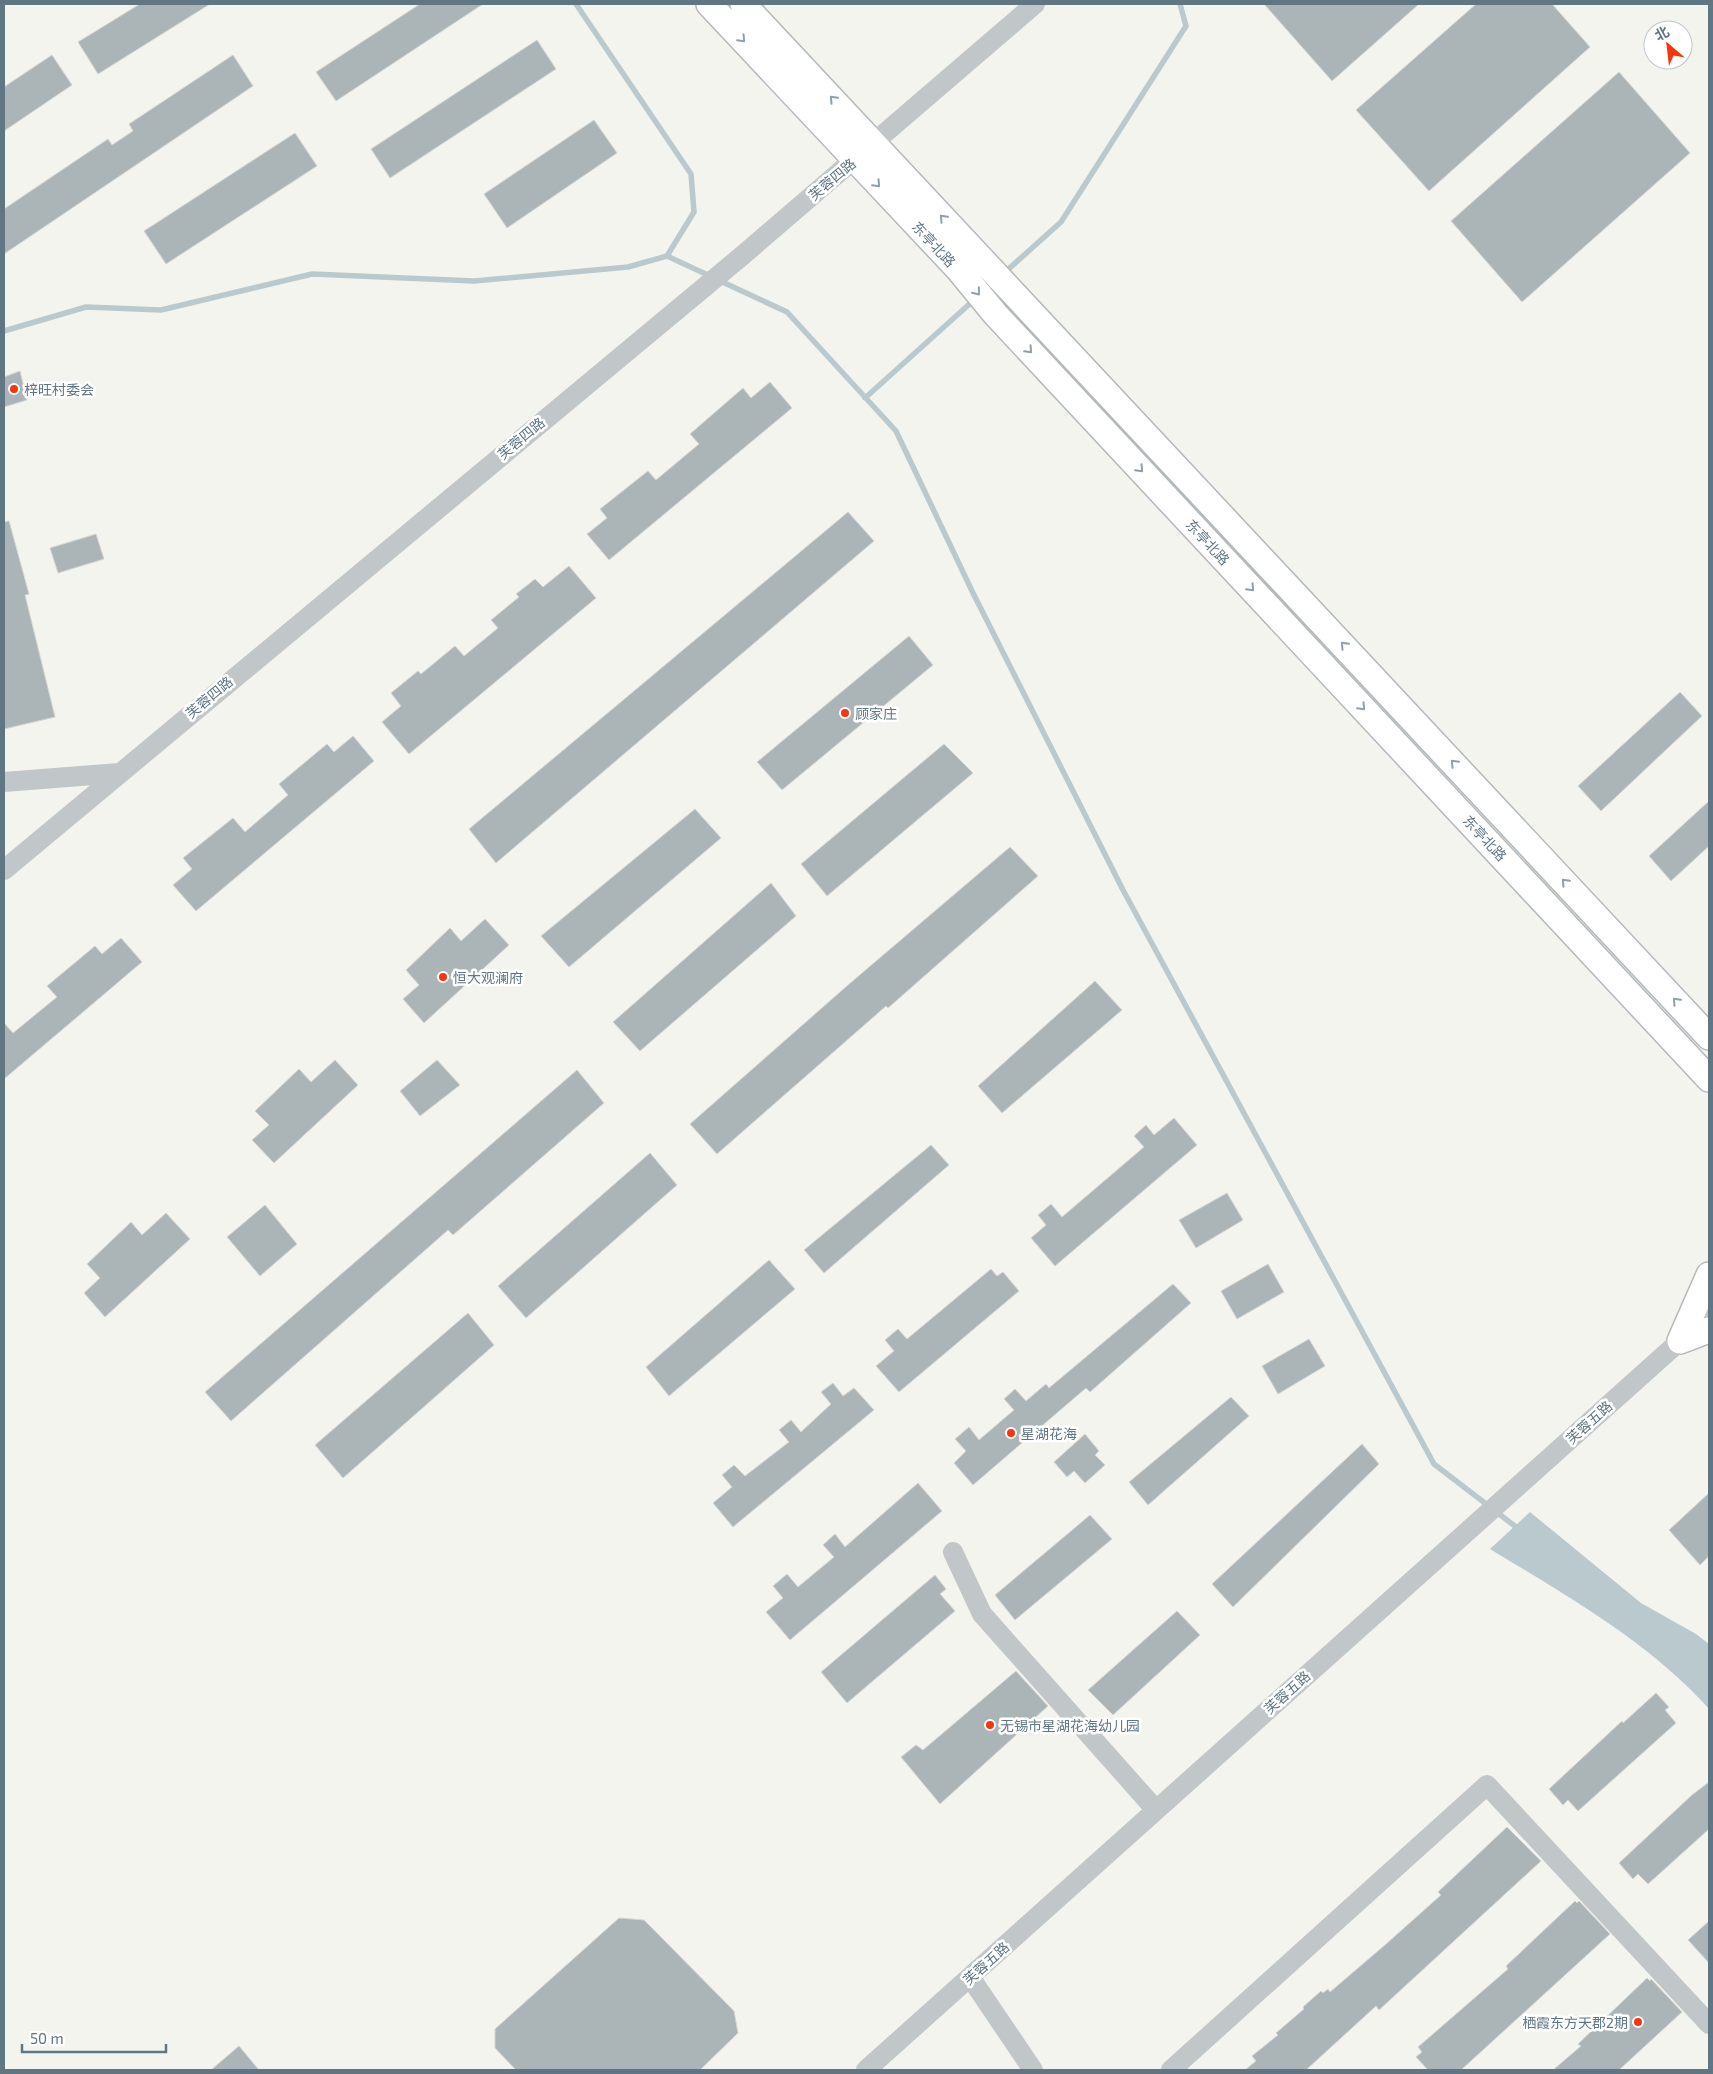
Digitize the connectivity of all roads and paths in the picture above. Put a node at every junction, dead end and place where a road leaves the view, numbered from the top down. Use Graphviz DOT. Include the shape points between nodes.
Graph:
graph roads {
  1 [pos="709,4"];
  2 [pos="744,4"];
  3 [pos="1035,4"];
  4 [pos="874,143"];
  5 [pos="855,160"];
  6 [pos="968,262"];
  7 [pos="118,773"];
  8 [pos="4,782"];
  9 [pos="4,870"];
  10 [pos="1709,1037"];
  11 [pos="1709,1079"];
  12 [pos="1709,1275"];
  13 [pos="1709,1315"];
  14 [pos="1709,1330"];
  15 [pos="1680,1341"];
  16 [pos="953,1552"];
  17 [pos="1156,1810"];
  18 [pos="970,1977"];
  19 [pos="1709,2024"];
  20 [pos="866,2070"];
  21 [pos="1033,2070"];
  22 [pos="1170,2070"];
  1 -- 5 [label="main road, 东亭北路, one-way"];
  4 -- 2 [label="main road, 东亭北路, one-way"];
  3 -- 4 [label="street, 芙蓉四路"];
  4 -- 5 [label="street, 芙蓉四路"];
  6 -- 4 [label="main road, 东亭北路, one-way"];
  5 -- 6 [label="main road, 东亭北路, one-way"];
  5 -- 7 [label="street, 芙蓉四路"];
  10 -- 6 [label="main road, 东亭北路, one-way" via="1017,295"];
  6 -- 11 [label="main road, 东亭北路, one-way" via="996,315"];
  7 -- 8 [label="street"];
  7 -- 9 [label="street, 芙蓉四路"];
  12 -- 15 [label="main road"];
  13 -- 15 [label="street, 芙蓉五路"];
  14 -- 15 [label="main road"];
  15 -- 17 [label="street, 芙蓉五路"];
  16 -- 17 [label="street" via="982,1614"];
  17 -- 18 [label="street, 芙蓉五路"];
  18 -- 20 [label="street, 芙蓉五路"];
  18 -- 21 [label="street"];
  19 -- 22 [label="street" via="1487,1785"];
}
